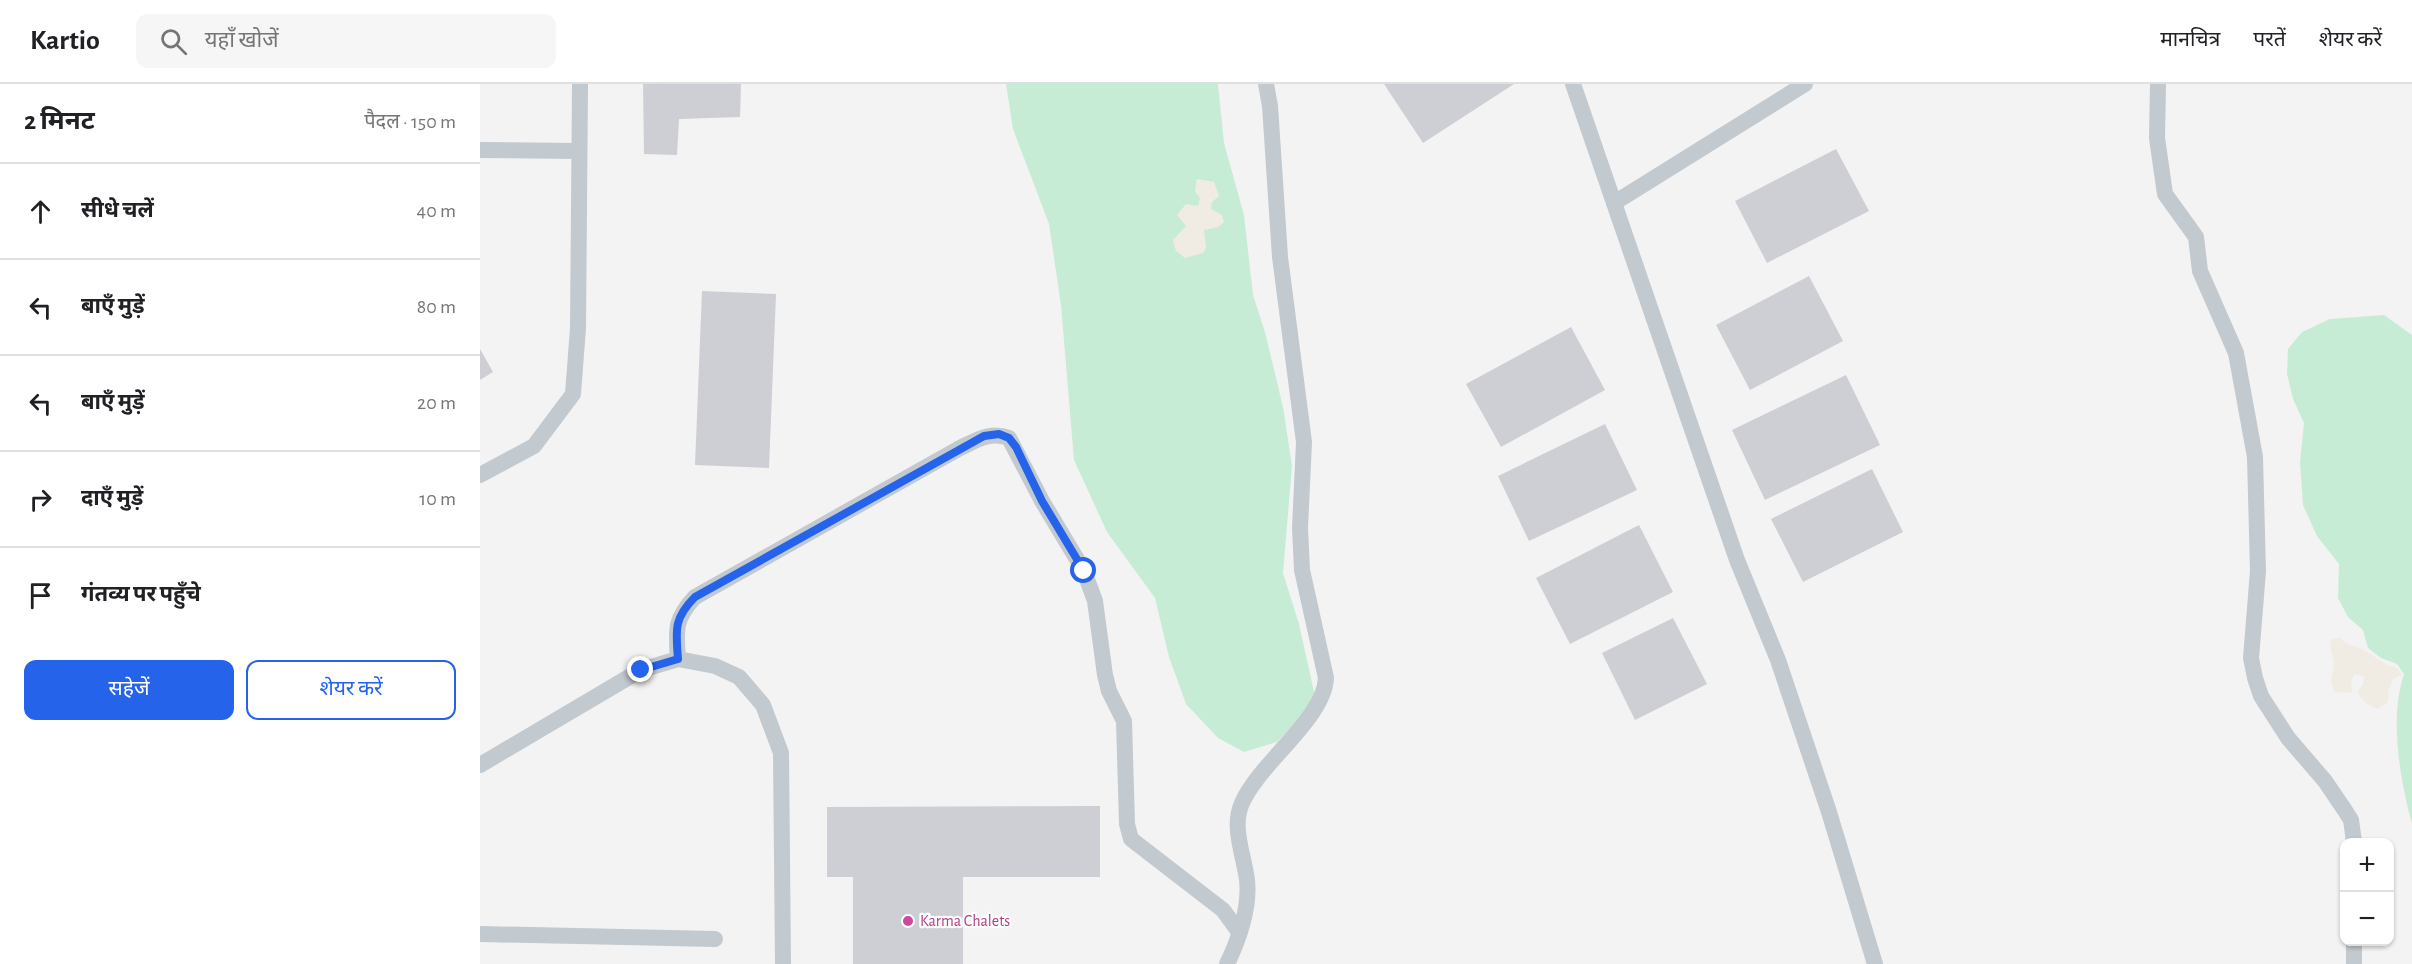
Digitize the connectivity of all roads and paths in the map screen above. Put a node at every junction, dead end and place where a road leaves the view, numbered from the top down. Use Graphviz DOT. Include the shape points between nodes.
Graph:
graph roads {
  1 [pos="580,84"];
  2 [pos="1266,84"];
  3 [pos="1573,84"];
  4 [pos="1805,84"];
  5 [pos="2158,84"];
  6 [pos="480,150"];
  7 [pos="579,151"];
  8 [pos="1614,203"];
  9 [pos="480,475"];
  10 [pos="678,659"];
  11 [pos="480,765"];
  12 [pos="2353,838"];
  13 [pos="1239,932"];
  14 [pos="480,934"];
  15 [pos="715,939"];
  16 [pos="2354,946"];
  17 [pos="783,964"];
  18 [pos="1227,964"];
  19 [pos="1875,964"];
  20 [pos="2354,964"];
  1 -- 7 [label="lane"];
  2 -- 13 [label="lane" via="1280,257 1304,442 1302,570 1326,678 1324,694 1316,709 1263,770 1242,803 1237,821 1247,895"];
  3 -- 8 [label="lane"];
  4 -- 8 [label="lane"];
  5 -- 12 [label="lane" via="2157,138 2165,194 2196,237 2200,271 2236,353 2255,457 2258,571 2251,658 2255,678 2261,696 2288,738 2348,815"];
  6 -- 7 [label="lane"];
  7 -- 9 [label="lane" via="578,328 573,394 534,446"];
  8 -- 19 [label="lane" via="1737,560 1782,671"];
  10 -- 11 [label="lane" via="641,670"];
  10 -- 13 [label="lane" via="678,621 682,610 695,597 960,448 984,436 999,434 1009,438 1084,571 1095,601 1105,675 1124,721 1127,824 1131,839 1223,909"];
  10 -- 17 [label="lane" via="715,666 739,677 763,705 781,753"];
  13 -- 18 [label="lane"];
  14 -- 15 [label="lane"];
  16 -- 20 [label="lane"];
}
